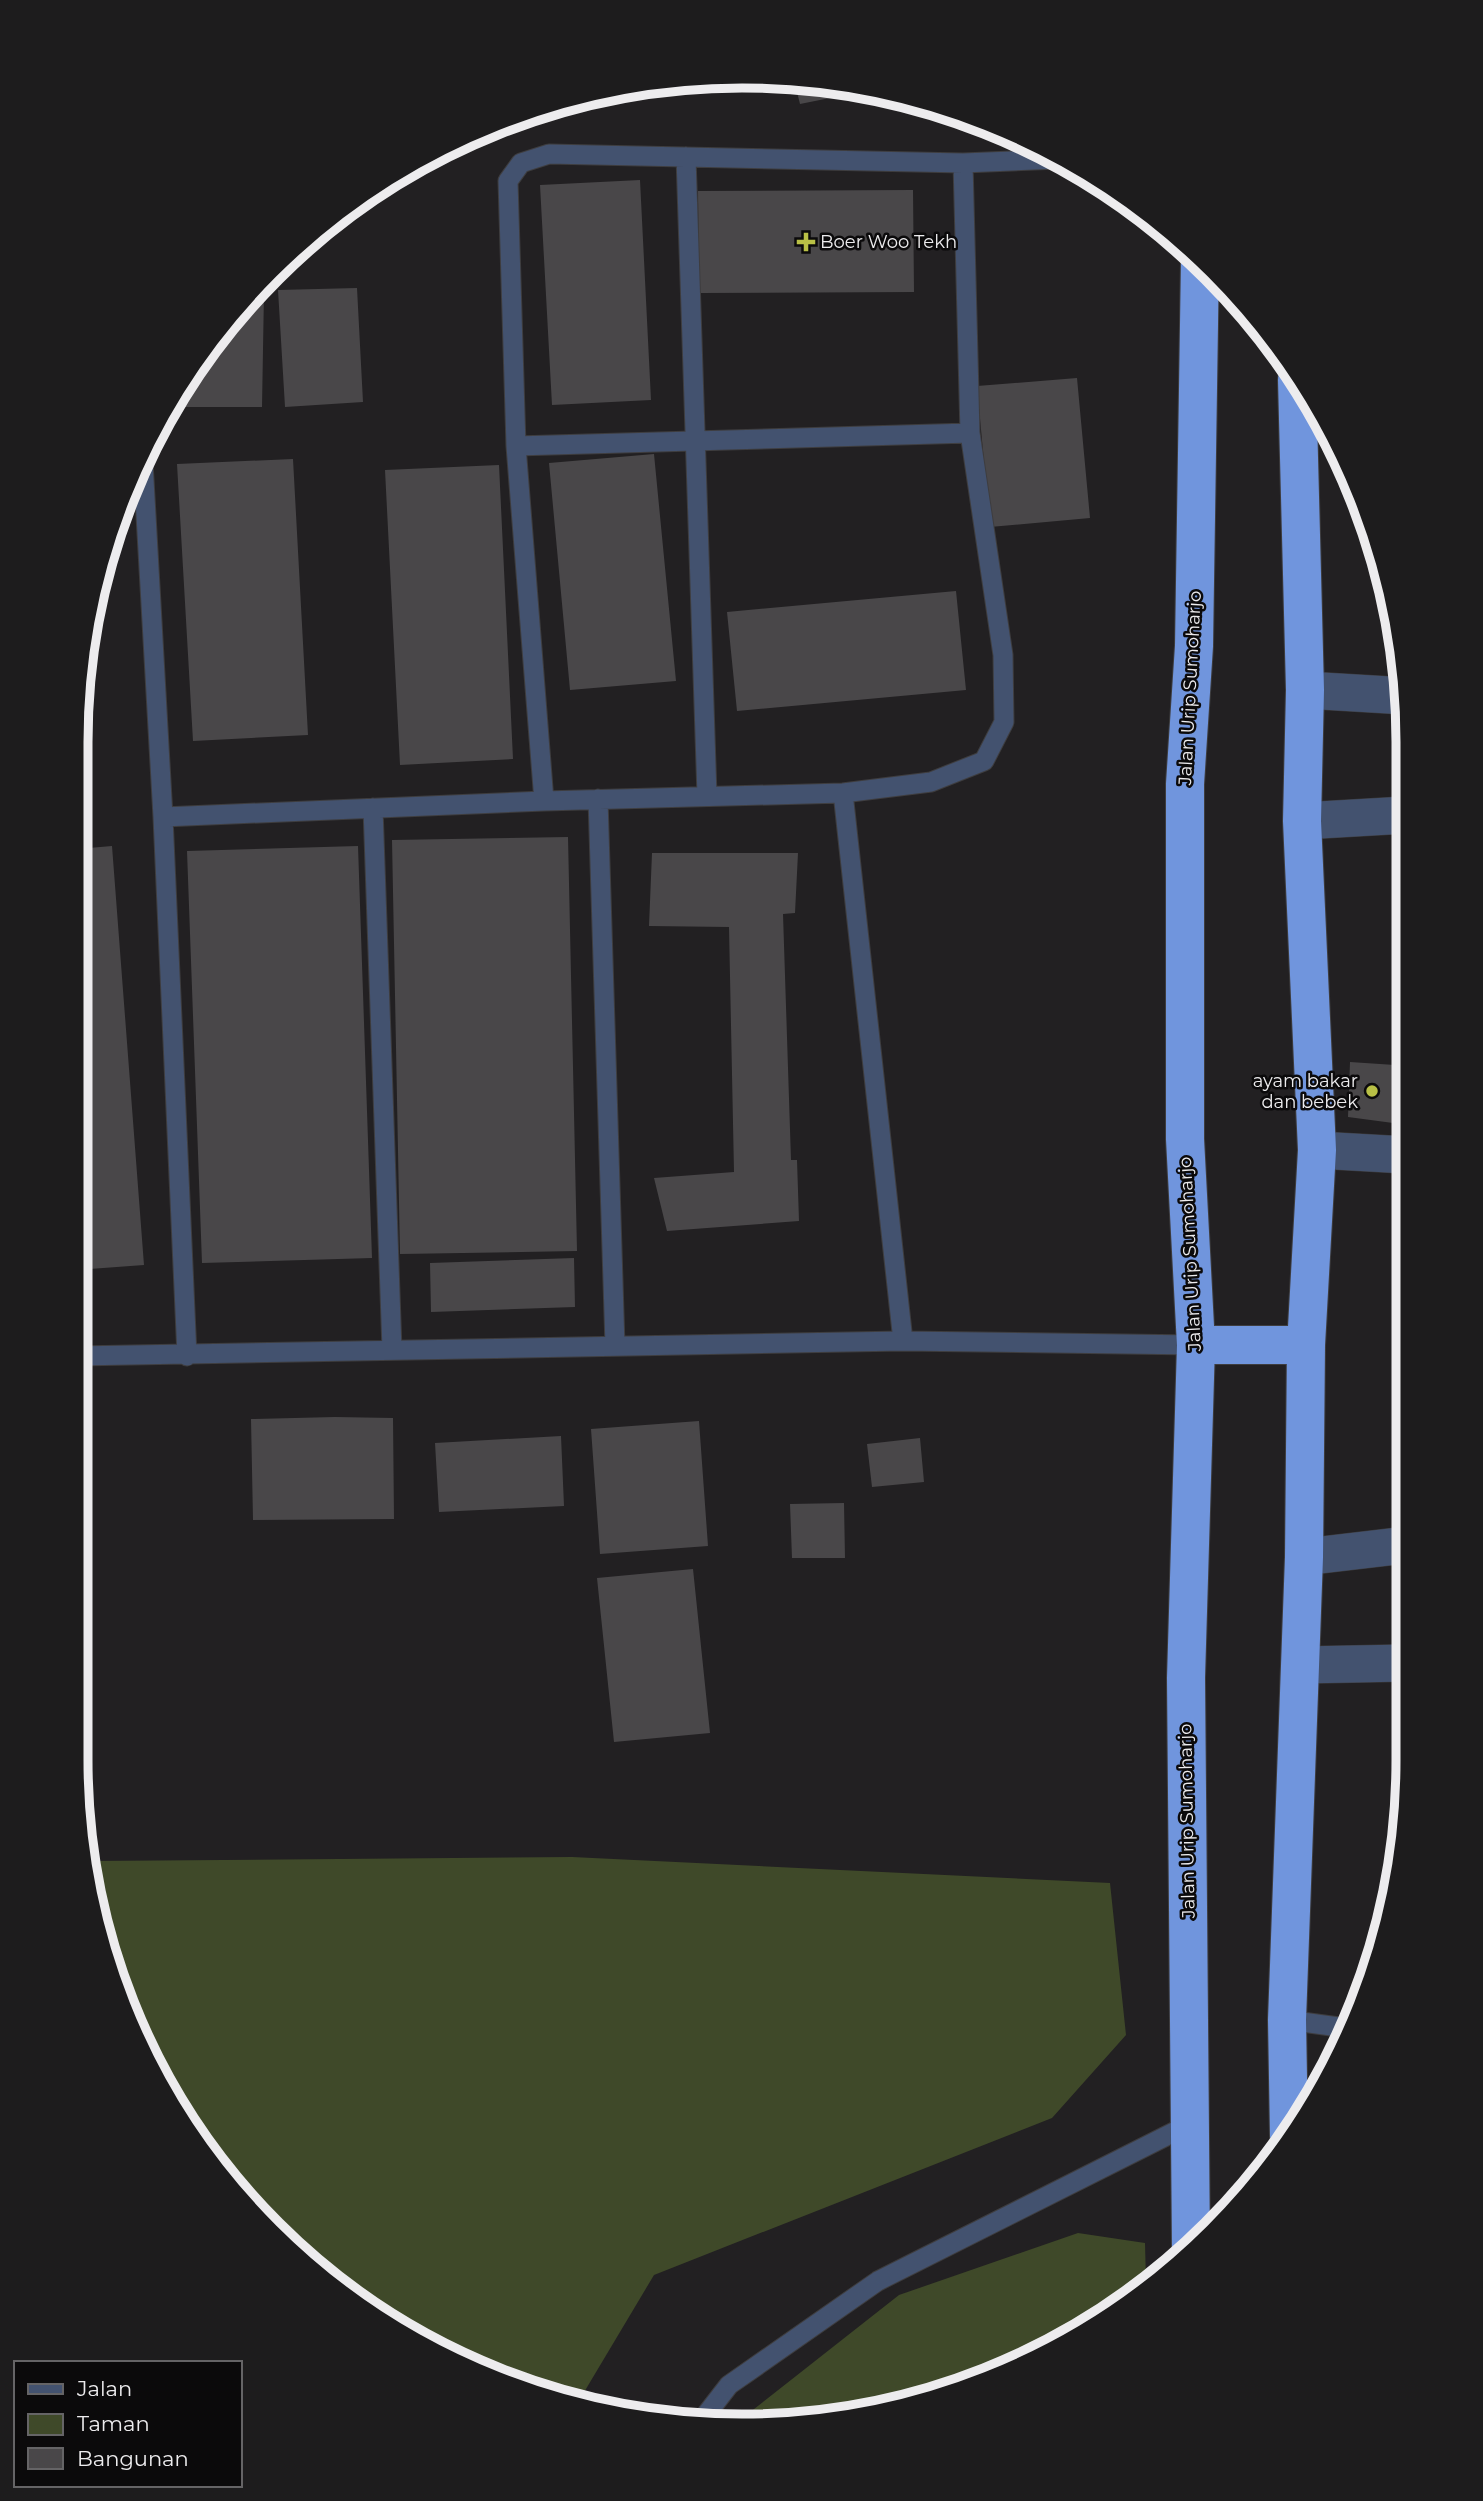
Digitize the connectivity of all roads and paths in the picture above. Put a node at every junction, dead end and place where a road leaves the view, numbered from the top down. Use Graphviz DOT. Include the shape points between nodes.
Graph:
graph roads {
  1 [pos="686,157"];
  2 [pos="1040,160"];
  3 [pos="963,163"];
  4 [pos="1200,275"];
  5 [pos="1297,398"];
  6 [pos="970,433"];
  7 [pos="696,441"];
  8 [pos="516,446"];
  9 [pos="144,476"];
  10 [pos="1305,690"];
  11 [pos="1394,695"];
  12 [pos="843,793"];
  13 [pos="707,796"];
  14 [pos="597,799"];
  15 [pos="544,801"];
  16 [pos="373,808"];
  17 [pos="1396,815"];
  18 [pos="163,817"];
  19 [pos="1302,821"];
  20 [pos="1317,1150"];
  21 [pos="1396,1154"];
  22 [pos="903,1341"];
  23 [pos="1196,1345"];
  24 [pos="1306,1345"];
  25 [pos="615,1346"];
  26 [pos="392,1350"];
  27 [pos="88,1356"];
  28 [pos="187,1356"];
  29 [pos="1396,1546"];
  30 [pos="1304,1557"];
  31 [pos="1396,1663"];
  32 [pos="1300,1665"];
  33 [pos="1287,2021"];
  34 [pos="1338,2027"];
  35 [pos="1289,2117"];
  36 [pos="1190,2124"];
  37 [pos="1191,2234"];
  38 [pos="708,2412"];
  1 -- 3 [label="lane"];
  1 -- 7 [label="lane"];
  1 -- 8 [label="lane" via="550,154 521,163 508,181"];
  2 -- 3 [label="lane"];
  3 -- 6 [label="lane"];
  4 -- 23 [label="highway, Jalan Urip Sumoharjo" via="1194,646 1185,784 1185,1139"];
  5 -- 10 [label="highway"];
  6 -- 7 [label="lane"];
  6 -- 12 [label="lane" via="1003,655 1004,722 984,761 931,782"];
  7 -- 8 [label="lane"];
  7 -- 13 [label="lane"];
  8 -- 15 [label="lane"];
  9 -- 18 [label="lane"];
  10 -- 11 [label="street"];
  10 -- 19 [label="highway"];
  12 -- 13 [label="lane"];
  12 -- 22 [label="lane"];
  13 -- 14 [label="lane"];
  14 -- 15 [label="lane"];
  14 -- 25 [label="lane"];
  15 -- 16 [label="lane"];
  16 -- 18 [label="lane"];
  16 -- 26 [label="lane"];
  17 -- 19 [label="street"];
  18 -- 28 [label="lane"];
  19 -- 20 [label="highway"];
  20 -- 21 [label="street"];
  20 -- 24 [label="highway"];
  22 -- 23 [label="lane"];
  22 -- 25 [label="lane"];
  23 -- 24 [label="highway"];
  23 -- 36 [label="highway, Jalan Urip Sumoharjo" via="1186,1678"];
  24 -- 30 [label="highway"];
  25 -- 26 [label="lane"];
  26 -- 28 [label="lane"];
  27 -- 28 [label="lane"];
  29 -- 30 [label="street"];
  30 -- 32 [label="highway"];
  31 -- 32 [label="street"];
  32 -- 33 [label="highway"];
  33 -- 34 [label="lane"];
  33 -- 35 [label="highway"];
  36 -- 37 [label="highway, Jalan Urip Sumoharjo"];
  36 -- 38 [label="lane" via="878,2281 729,2385"];
}
